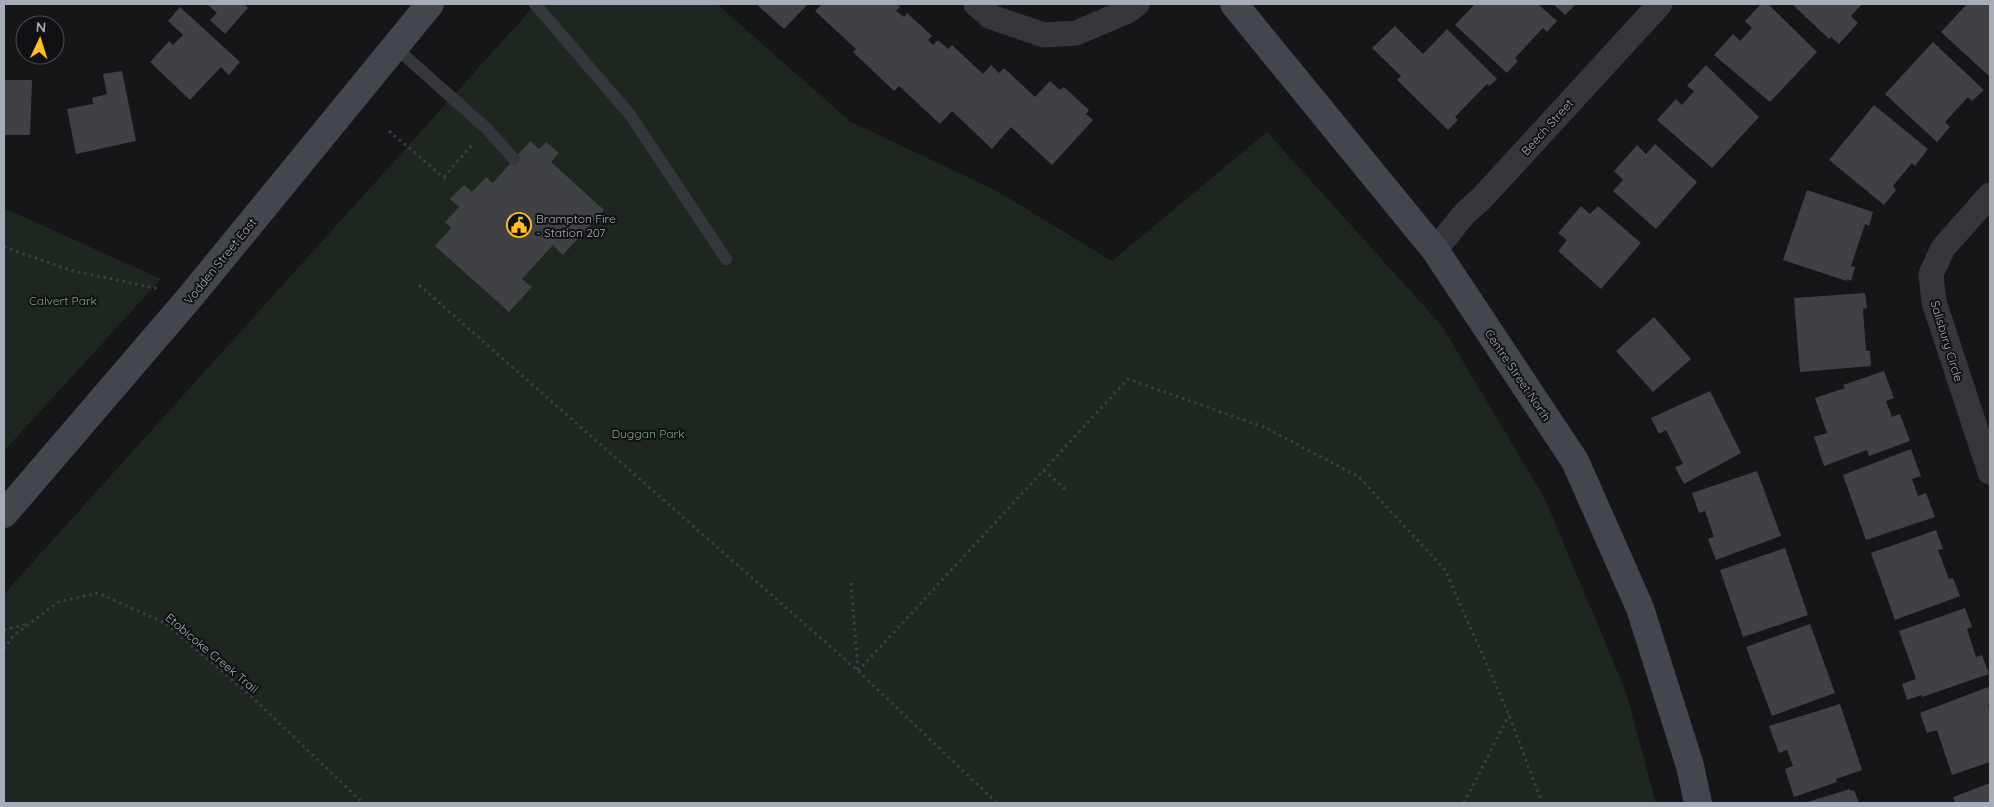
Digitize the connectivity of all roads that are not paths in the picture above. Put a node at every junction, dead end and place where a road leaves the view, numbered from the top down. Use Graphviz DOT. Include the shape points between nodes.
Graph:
graph roads {
  1 [pos="430,4"];
  2 [pos="535,4"];
  3 [pos="976,4"];
  4 [pos="1137,4"];
  5 [pos="1234,4"];
  6 [pos="1660,4"];
  7 [pos="395,48"];
  8 [pos="514,158"];
  9 [pos="1990,196"];
  10 [pos="1434,250"];
  11 [pos="726,259"];
  12 [pos="1990,472"];
  13 [pos="4,514"];
  14 [pos="1698,803"];
  1 -- 7 [label="street, Vodden Street East"];
  2 -- 11 [label="lane" via="630,116"];
  3 -- 4 [label="street" via="991,17 1044,35 1076,33"];
  5 -- 10 [label="street, Centre Street North"];
  6 -- 10 [label="street, Beech Street"];
  7 -- 8 [label="lane" via="486,128"];
  7 -- 13 [label="street, Vodden Street East" via="191,296"];
  9 -- 12 [label="street, Salisbury Circle" via="1943,248 1932,274 1934,302"];
  10 -- 14 [label="street, Centre Street North" via="1575,461 1640,608 1690,766"];
}
